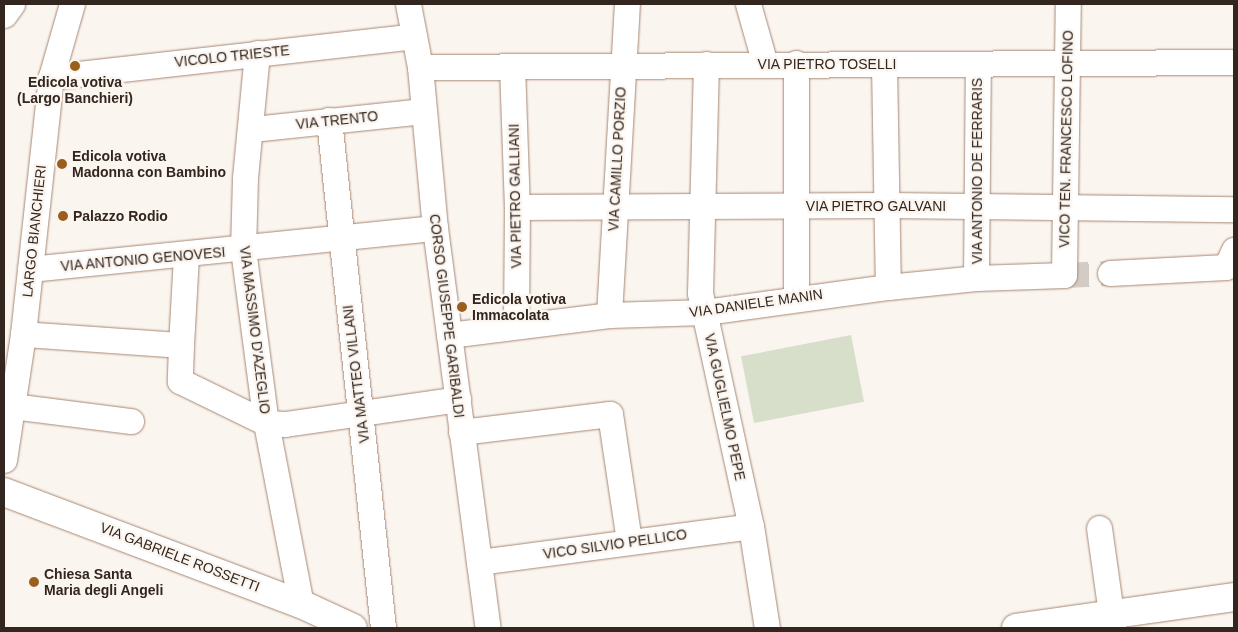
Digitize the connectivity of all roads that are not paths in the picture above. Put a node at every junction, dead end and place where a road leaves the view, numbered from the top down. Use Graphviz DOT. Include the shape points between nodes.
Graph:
graph roads {
  1 [pos="12,4"];
  2 [pos="72,4"];
  3 [pos="408,4"];
  4 [pos="627,4"];
  5 [pos="748,4"];
  6 [pos="1068,4"];
  7 [pos="4,15"];
  8 [pos="414,36"];
  9 [pos="257,53"];
  10 [pos="1067,61"];
  11 [pos="1234,62"];
  12 [pos="796,63"];
  13 [pos="623,64"];
  14 [pos="706,64"];
  15 [pos="765,64"];
  16 [pos="884,64"];
  17 [pos="978,64"];
  18 [pos="512,66"];
  19 [pos="420,67"];
  20 [pos="51,77"];
  21 [pos="423,111"];
  22 [pos="329,120"];
  23 [pos="252,129"];
  24 [pos="886,205"];
  25 [pos="615,206"];
  26 [pos="702,206"];
  27 [pos="796,206"];
  28 [pos="978,206"];
  29 [pos="517,207"];
  30 [pos="1066,208"];
  31 [pos="1234,210"];
  32 [pos="435,228"];
  33 [pos="340,238"];
  34 [pos="243,249"];
  35 [pos="1234,250"];
  36 [pos="186,255"];
  37 [pos="30,269"];
  38 [pos="1110,273"];
  39 [pos="1064,275"];
  40 [pos="976,278"];
  41 [pos="888,286"];
  42 [pos="796,297"];
  43 [pos="705,312"];
  44 [pos="609,315"];
  45 [pos="516,326"];
  46 [pos="23,334"];
  47 [pos="449,335"];
  48 [pos="181,345"];
  49 [pos="458,398"];
  50 [pos="12,406"];
  51 [pos="361,410"];
  52 [pos="131,421"];
  53 [pos="266,423"];
  54 [pos="461,432"];
  55 [pos="4,460"];
  56 [pos="4,492"];
  57 [pos="751,526"];
  58 [pos="1099,528"];
  59 [pos="629,541"];
  60 [pos="479,562"];
  61 [pos="1234,597"];
  62 [pos="301,604"];
  63 [pos="1112,621"];
  64 [pos="353,628"];
  65 [pos="383,628"];
  66 [pos="488,628"];
  67 [pos="767,628"];
  68 [pos="1016,628"];
  1 -- 7 [label="street"];
  2 -- 20 [label="street, LARGO BIANCHIERI"];
  3 -- 8 [label="street, CORSO GIUSEPPE GARIBALDI"];
  4 -- 13 [label="street, VIA CAMILLO PORZIO"];
  5 -- 15 [label="street"];
  6 -- 10 [label="street, VICO TEN. FRANCESCO LOFINO"];
  8 -- 9 [label="street, VICOLO TRIESTE"];
  8 -- 19 [label="street, CORSO GIUSEPPE GARIBALDI"];
  9 -- 20 [label="street, VICOLO TRIESTE"];
  9 -- 23 [label="street, VIA MASSIMO D'AZEGLIO"];
  10 -- 11 [label="street, VIA PIETRO TOSELLI"];
  10 -- 17 [label="street, VIA PIETRO TOSELLI"];
  10 -- 30 [label="street, VICO TEN. FRANCESCO LOFINO"];
  12 -- 15 [label="street, VIA PIETRO TOSELLI"];
  12 -- 16 [label="street, VIA PIETRO TOSELLI"];
  12 -- 27 [label="street"];
  13 -- 14 [label="street, VIA PIETRO TOSELLI"];
  13 -- 18 [label="street, VIA PIETRO TOSELLI"];
  13 -- 25 [label="street, VIA CAMILLO PORZIO"];
  14 -- 15 [label="street, VIA PIETRO TOSELLI"];
  14 -- 26 [label="street, VIA GUGLIELMO PEPE"];
  16 -- 17 [label="street, VIA PIETRO TOSELLI"];
  16 -- 24 [label="street"];
  17 -- 28 [label="street, VIA ANTONIO DE FERRARIS"];
  18 -- 19 [label="street, VIA PIETRO TOSELLI"];
  18 -- 29 [label="street, VIA PIETRO GALLIANI"];
  19 -- 21 [label="street, CORSO GIUSEPPE GARIBALDI"];
  20 -- 37 [label="street, LARGO BIANCHIERI"];
  21 -- 22 [label="street, VIA TRENTO"];
  21 -- 32 [label="street, CORSO GIUSEPPE GARIBALDI"];
  22 -- 23 [label="street, VIA TRENTO"];
  22 -- 33 [label="street, VIA MATTEO VILLANI"];
  23 -- 34 [label="street, VIA MASSIMO D'AZEGLIO" via="245,178"];
  24 -- 27 [label="street, VIA PIETRO GALVANI"];
  24 -- 28 [label="street, VIA PIETRO GALVANI"];
  24 -- 41 [label="street"];
  25 -- 26 [label="street, VIA PIETRO GALVANI"];
  25 -- 29 [label="street, VIA PIETRO GALVANI"];
  25 -- 44 [label="street, VIA CAMILLO PORZIO"];
  26 -- 27 [label="street, VIA PIETRO GALVANI"];
  26 -- 43 [label="street, VIA GUGLIELMO PEPE" via="700,293"];
  27 -- 42 [label="street"];
  28 -- 30 [label="street, VIA PIETRO GALVANI"];
  28 -- 40 [label="street, VIA ANTONIO DE FERRARIS"];
  29 -- 45 [label="street, VIA PIETRO GALLIANI"];
  30 -- 31 [label="street, VIA PIETRO GALVANI"];
  30 -- 39 [label="street, VICO TEN. FRANCESCO LOFINO"];
  32 -- 33 [label="street, VIA ANTONIO GENOVESI"];
  32 -- 47 [label="street, CORSO GIUSEPPE GARIBALDI"];
  33 -- 34 [label="street, VIA ANTONIO GENOVESI"];
  33 -- 51 [label="street, VIA MATTEO VILLANI"];
  34 -- 36 [label="street, VIA ANTONIO GENOVESI"];
  34 -- 53 [label="street, VIA MASSIMO D'AZEGLIO"];
  35 -- 38 [label="street" via="1226,267"];
  36 -- 37 [label="street, VIA ANTONIO GENOVESI"];
  36 -- 48 [label="street"];
  37 -- 46 [label="street, LARGO BIANCHIERI"];
  39 -- 40 [label="street, VIA DANIELE MANIN"];
  40 -- 41 [label="street, VIA DANIELE MANIN"];
  41 -- 42 [label="street, VIA DANIELE MANIN"];
  42 -- 43 [label="street, VIA DANIELE MANIN"];
  43 -- 44 [label="street, VIA DANIELE MANIN"];
  43 -- 57 [label="street, VIA GUGLIELMO PEPE"];
  44 -- 45 [label="street, VIA DANIELE MANIN"];
  45 -- 47 [label="street, VIA DANIELE MANIN"];
  46 -- 48 [label="street"];
  46 -- 50 [label="street, LARGO BIANCHIERI"];
  47 -- 49 [label="street, CORSO GIUSEPPE GARIBALDI"];
  48 -- 53 [label="street" via="180,380"];
  49 -- 51 [label="street"];
  49 -- 54 [label="street, CORSO GIUSEPPE GARIBALDI"];
  50 -- 52 [label="street"];
  50 -- 55 [label="street, LARGO BIANCHIERI"];
  51 -- 53 [label="street" via="284,424"];
  51 -- 65 [label="street, VIA MATTEO VILLANI"];
  53 -- 62 [label="street, VIA MASSIMO D'AZEGLIO"];
  54 -- 59 [label="street" via="610,414"];
  54 -- 60 [label="street, CORSO GIUSEPPE GARIBALDI"];
  56 -- 62 [label="street, VIA GABRIELE ROSSETTI"];
  57 -- 59 [label="street, VICO SILVIO PELLICO"];
  57 -- 67 [label="street, VIA GUGLIELMO PEPE"];
  58 -- 63 [label="street"];
  59 -- 60 [label="street, VICO SILVIO PELLICO"];
  60 -- 66 [label="street, CORSO GIUSEPPE GARIBALDI"];
  61 -- 63 [label="street"];
  62 -- 64 [label="street, VIA GABRIELE ROSSETTI"];
  63 -- 68 [label="street"];
}
